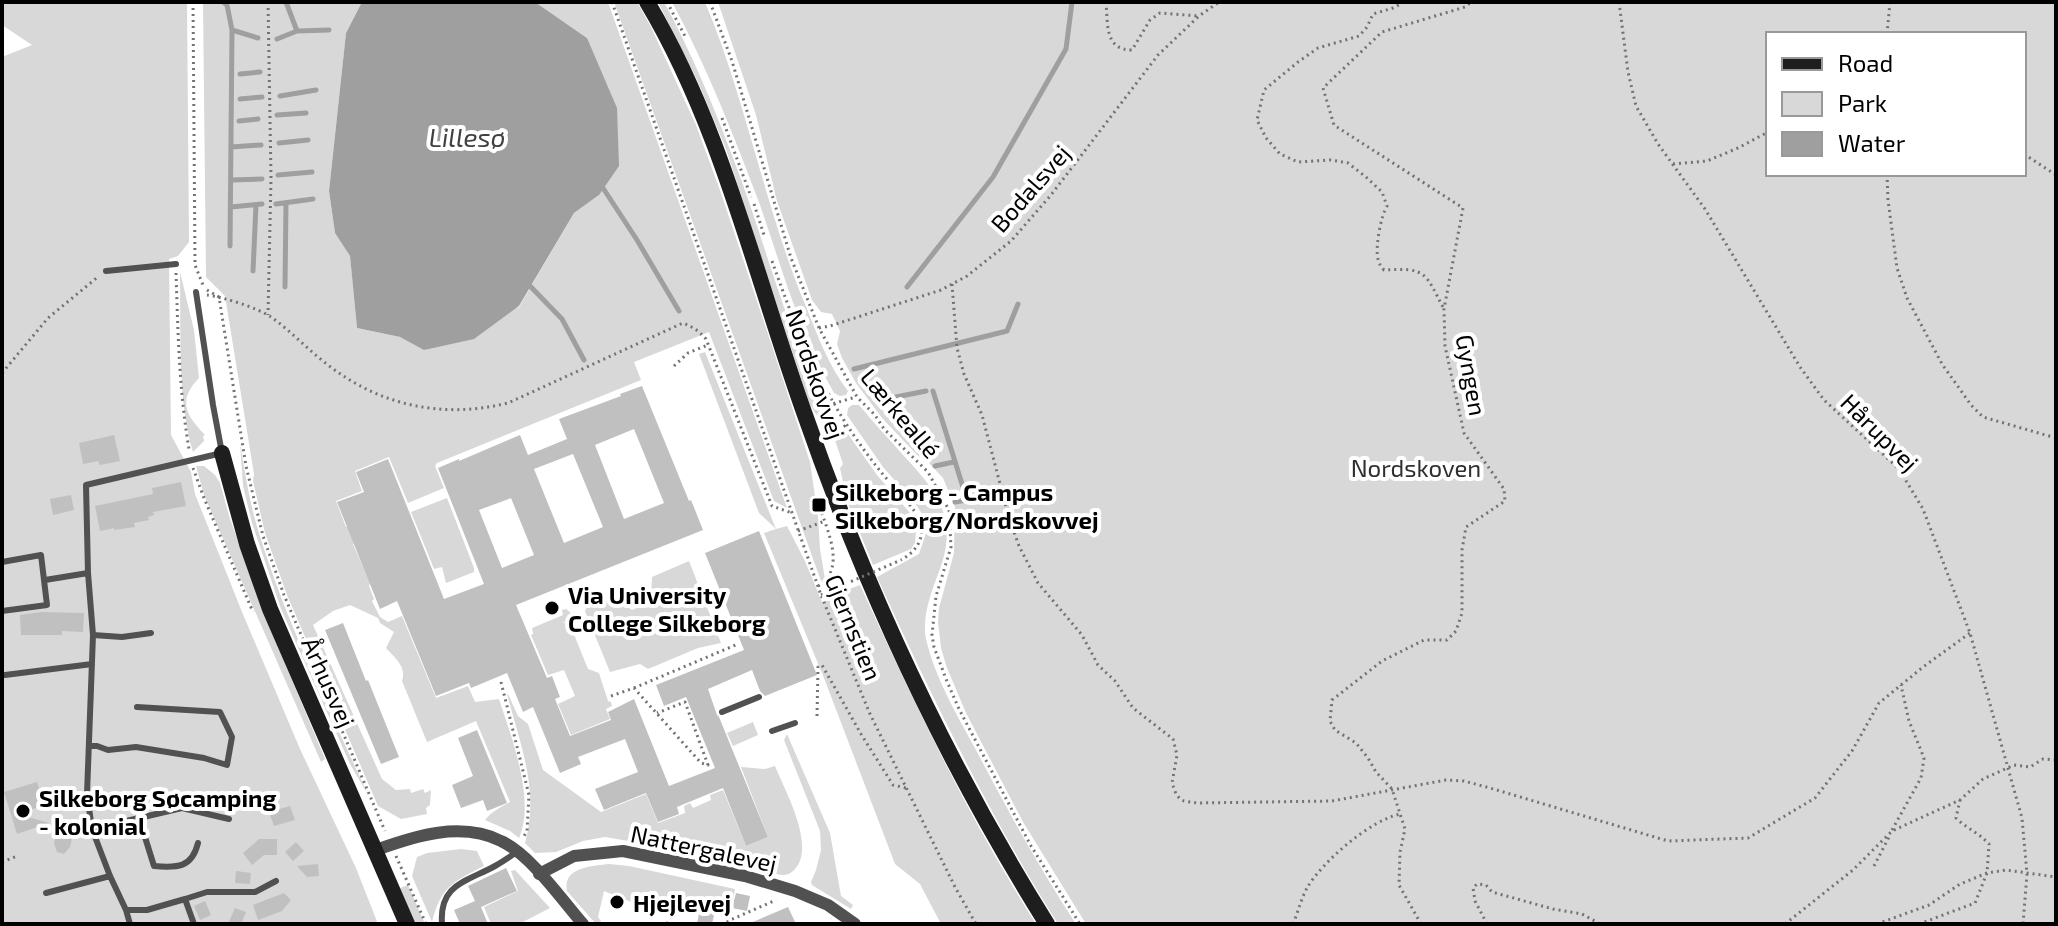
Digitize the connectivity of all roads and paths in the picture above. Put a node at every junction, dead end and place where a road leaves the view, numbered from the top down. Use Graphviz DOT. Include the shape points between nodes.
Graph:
graph roads {
  1 [pos="193,2"];
  2 [pos="268,2"];
  3 [pos="612,2"];
  4 [pos="647,2"];
  5 [pos="710,2"];
  6 [pos="1106,2"];
  7 [pos="1219,2"];
  8 [pos="1404,2"];
  9 [pos="1471,2"];
  10 [pos="1619,2"];
  11 [pos="1890,2"];
  12 [pos="1199,16"];
  13 [pos="1887,32"];
  14 [pos="1766,133"];
  15 [pos="2026,155"];
  16 [pos="1673,164"];
  17 [pos="2056,175"];
  18 [pos="1887,176"];
  19 [pos="176,264"];
  20 [pos="106,271"];
  21 [pos="952,284"];
  22 [pos="196,292"];
  23 [pos="219,297"];
  24 [pos="1444,309"];
  25 [pos="268,315"];
  26 [pos="819,328"];
  27 [pos="708,345"];
  28 [pos="674,366"];
  29 [pos="2,373"];
  30 [pos="857,397"];
  31 [pos="833,402"];
  32 [pos="847,425"];
  33 [pos="831,436"];
  34 [pos="2056,438"];
  35 [pos="832,444"];
  36 [pos="222,453"];
  37 [pos="191,459"];
  38 [pos="819,505"];
  39 [pos="792,513"];
  40 [pos="825,521"];
  41 [pos="798,531"];
  42 [pos="2,562"];
  43 [pos="88,573"];
  44 [pos="45,580"];
  45 [pos="818,586"];
  46 [pos="821,595"];
  47 [pos="2,611"];
  48 [pos="151,633"];
  49 [pos="1970,633"];
  50 [pos="93,635"];
  51 [pos="738,644"];
  52 [pos="92,664"];
  53 [pos="5,675"];
  54 [pos="501,682"];
  55 [pos="1901,685"];
  56 [pos="634,688"];
  57 [pos="611,696"];
  58 [pos="759,697"];
  59 [pos="137,707"];
  60 [pos="722,712"];
  61 [pos="657,713"];
  62 [pos="817,716"];
  63 [pos="795,723"];
  64 [pos="772,731"];
  65 [pos="89,746"];
  66 [pos="2056,760"];
  67 [pos="2008,768"];
  68 [pos="906,788"];
  69 [pos="1392,789"];
  70 [pos="1960,800"];
  71 [pos="1401,814"];
  72 [pos="139,818"];
  73 [pos="229,819"];
  74 [pos="92,829"];
  75 [pos="1892,831"];
  76 [pos="198,843"];
  77 [pos="383,847"];
  78 [pos="519,847"];
  79 [pos="17,856"];
  80 [pos="2,862"];
  81 [pos="1874,866"];
  82 [pos="1987,873"];
  83 [pos="539,874"];
  84 [pos="2027,874"];
  85 [pos="110,876"];
  86 [pos="2056,877"];
  87 [pos="276,881"];
  88 [pos="46,893"];
  89 [pos="185,899"];
  90 [pos="767,904"];
  91 [pos="126,910"];
  92 [pos="127,923"];
  93 [pos="194,924"];
  94 [pos="407,924"];
  95 [pos="426,924"];
  96 [pos="442,924"];
  97 [pos="583,924"];
  98 [pos="721,924"];
  99 [pos="855,924"];
  100 [pos="976,924"];
  101 [pos="1047,924"];
  102 [pos="1080,924"];
  103 [pos="1293,924"];
  104 [pos="1421,924"];
  105 [pos="1487,924"];
  106 [pos="1600,924"];
  107 [pos="1785,924"];
  108 [pos="1877,924"];
  109 [pos="1919,924"];
  110 [pos="2023,924"];
  1 -- 23 [label="path" via="195,265 204,289"];
  2 -- 25 [label="path"];
  3 -- 39 [label="path, Gjernstien"];
  4 -- 101 [label="street, Nordskovvej" via="738,211 849,537 948,751"];
  5 -- 26 [label="path, Lærkeallé" via="791,258"];
  6 -- 12 [label="path" via="1108,34 1122,50 1132,50 1160,13"];
  7 -- 12 [label="path, Bodalsvej"];
  8 -- 24 [label="path" via="1373,14 1359,36 1318,48 1298,62 1264,90 1257,120 1280,154 1298,162 1348,163 1382,192 1387,206 1381,215 1378,263 1384,270 1414,269 1426,276"];
  9 -- 24 [label="path" via="1382,32 1323,88 1334,125 1463,208"];
  10 -- 16 [label="path, Hårupvej" via="1636,106"];
  11 -- 13 [label="path"];
  12 -- 21 [label="path, Bodalsvej" via="1158,55 1011,241"];
  14 -- 16 [label="path" via="1707,161"];
  15 -- 17 [label="path"];
  16 -- 49 [label="path, Hårupvej" via="1824,400 1899,469 1923,509"];
  18 -- 34 [label="path" via="1897,268 1942,364 1983,417"];
  19 -- 20 [label="lane"];
  19 -- 37 [label="path" via="182,407"];
  20 -- 29 [label="path" via="48,318"];
  21 -- 26 [label="path, Bodalsvej"];
  21 -- 69 [label="path" via="957,348 1019,546 1038,583 1082,635 1098,665 1133,708 1173,739 1176,794 1191,803 1332,801"];
  22 -- 23 [label="path"];
  22 -- 36 [label="lane"];
  23 -- 25 [label="path"];
  23 -- 77 [label="path" via="246,466 263,536"];
  24 -- 69 [label="path, Gyngen" via="1445,346 1464,433 1504,489 1505,501 1466,527 1462,613 1456,631 1447,640 1424,640 1382,661 1332,700 1330,721 1335,730 1356,743"];
  25 -- 27 [label="path" via="347,379 394,402 443,410 508,403 683,323 697,329"];
  26 -- 30 [label="path, Lærkeallé"];
  27 -- 28 [label="path"];
  27 -- 39 [label="path" via="772,506"];
  30 -- 31 [label="path"];
  30 -- 102 [label="path, Lærkeallé" via="928,472 945,500 951,547 934,608 934,647 959,709 1031,846"];
  31 -- 32 [label="path"];
  31 -- 35 [label="path" via="824,408"];
  32 -- 33 [label="path"];
  32 -- 46 [label="path, bridge" via="916,514 921,537 901,560"];
  36 -- 37 [label="lane"];
  36 -- 77 [label="street, Århusvej" via="270,609"];
  37 -- 43 [label="lane" via="86,485"];
  38 -- 40 [label="path"];
  39 -- 41 [label="path, Gjernstien"];
  40 -- 41 [label="path"];
  40 -- 45 [label="path" via="833,570"];
  41 -- 45 [label="path, Gjernstien"];
  42 -- 44 [label="lane" via="41,555"];
  43 -- 44 [label="lane"];
  43 -- 50 [label="lane"];
  44 -- 47 [label="lane" via="47,605"];
  45 -- 46 [label="path, Gjernstien"];
  46 -- 68 [label="path, Gjernstien"];
  48 -- 50 [label="lane"];
  49 -- 55 [label="path"];
  49 -- 67 [label="path, Hårupvej"];
  50 -- 52 [label="lane"];
  51 -- 56 [label="path"];
  52 -- 53 [label="lane"];
  52 -- 65 [label="lane"];
  54 -- 78 [label="path" via="529,795 527,831"];
  55 -- 69 [label="path" via="1879,703 1852,751 1815,798 1748,838 1668,841 1464,781"];
  55 -- 75 [label="path" via="1924,758 1921,778"];
  56 -- 57 [label="path"];
  56 -- 61 [label="path"];
  58 -- 60 [label="lane"];
  59 -- 65 [label="lane" via="220,712 232,737 227,765 136,747"];
  61 -- 61 [label="path" via="685,702 708,765 701,763"];
  62 -- 68 [label="path" via="822,665 893,785"];
  63 -- 64 [label="lane"];
  65 -- 74 [label="lane"];
  66 -- 67 [label="path"];
  67 -- 70 [label="path" via="1983,779"];
  67 -- 84 [label="path, Hårupvej" via="2022,818"];
  68 -- 100 [label="path, Gjernstien"];
  69 -- 71 [label="path"];
  70 -- 75 [label="path"];
  70 -- 82 [label="path" via="1956,818 1989,844"];
  71 -- 103 [label="path" via="1339,850 1308,886"];
  71 -- 104 [label="path" via="1405,829 1399,885"];
  72 -- 73 [label="lane" via="182,808"];
  72 -- 74 [label="lane"];
  72 -- 76 [label="lane" via="154,866 187,864"];
  74 -- 85 [label="lane"];
  75 -- 81 [label="path"];
  75 -- 107 [label="path"];
  77 -- 78 [label="street" via="459,831"];
  77 -- 94 [label="street, Århusvej"];
  77 -- 95 [label="path"];
  78 -- 83 [label="street"];
  78 -- 96 [label="lane" via="496,866 453,888 445,899"];
  79 -- 80 [label="path"];
  82 -- 84 [label="path"];
  82 -- 108 [label="path" via="1929,905"];
  82 -- 109 [label="path" via="1975,903"];
  83 -- 97 [label="street"];
  83 -- 99 [label="street, Nattergalevej" via="574,856 623,851 795,891"];
  84 -- 86 [label="path"];
  84 -- 110 [label="path, Hårupvej"];
  85 -- 88 [label="lane"];
  85 -- 91 [label="lane"];
  87 -- 89 [label="lane" via="255,892 207,892"];
  89 -- 91 [label="lane"];
  89 -- 93 [label="lane"];
  90 -- 98 [label="path"];
  91 -- 92 [label="lane"];
  105 -- 106 [label="path" via="1475,901 1477,884"];
}
